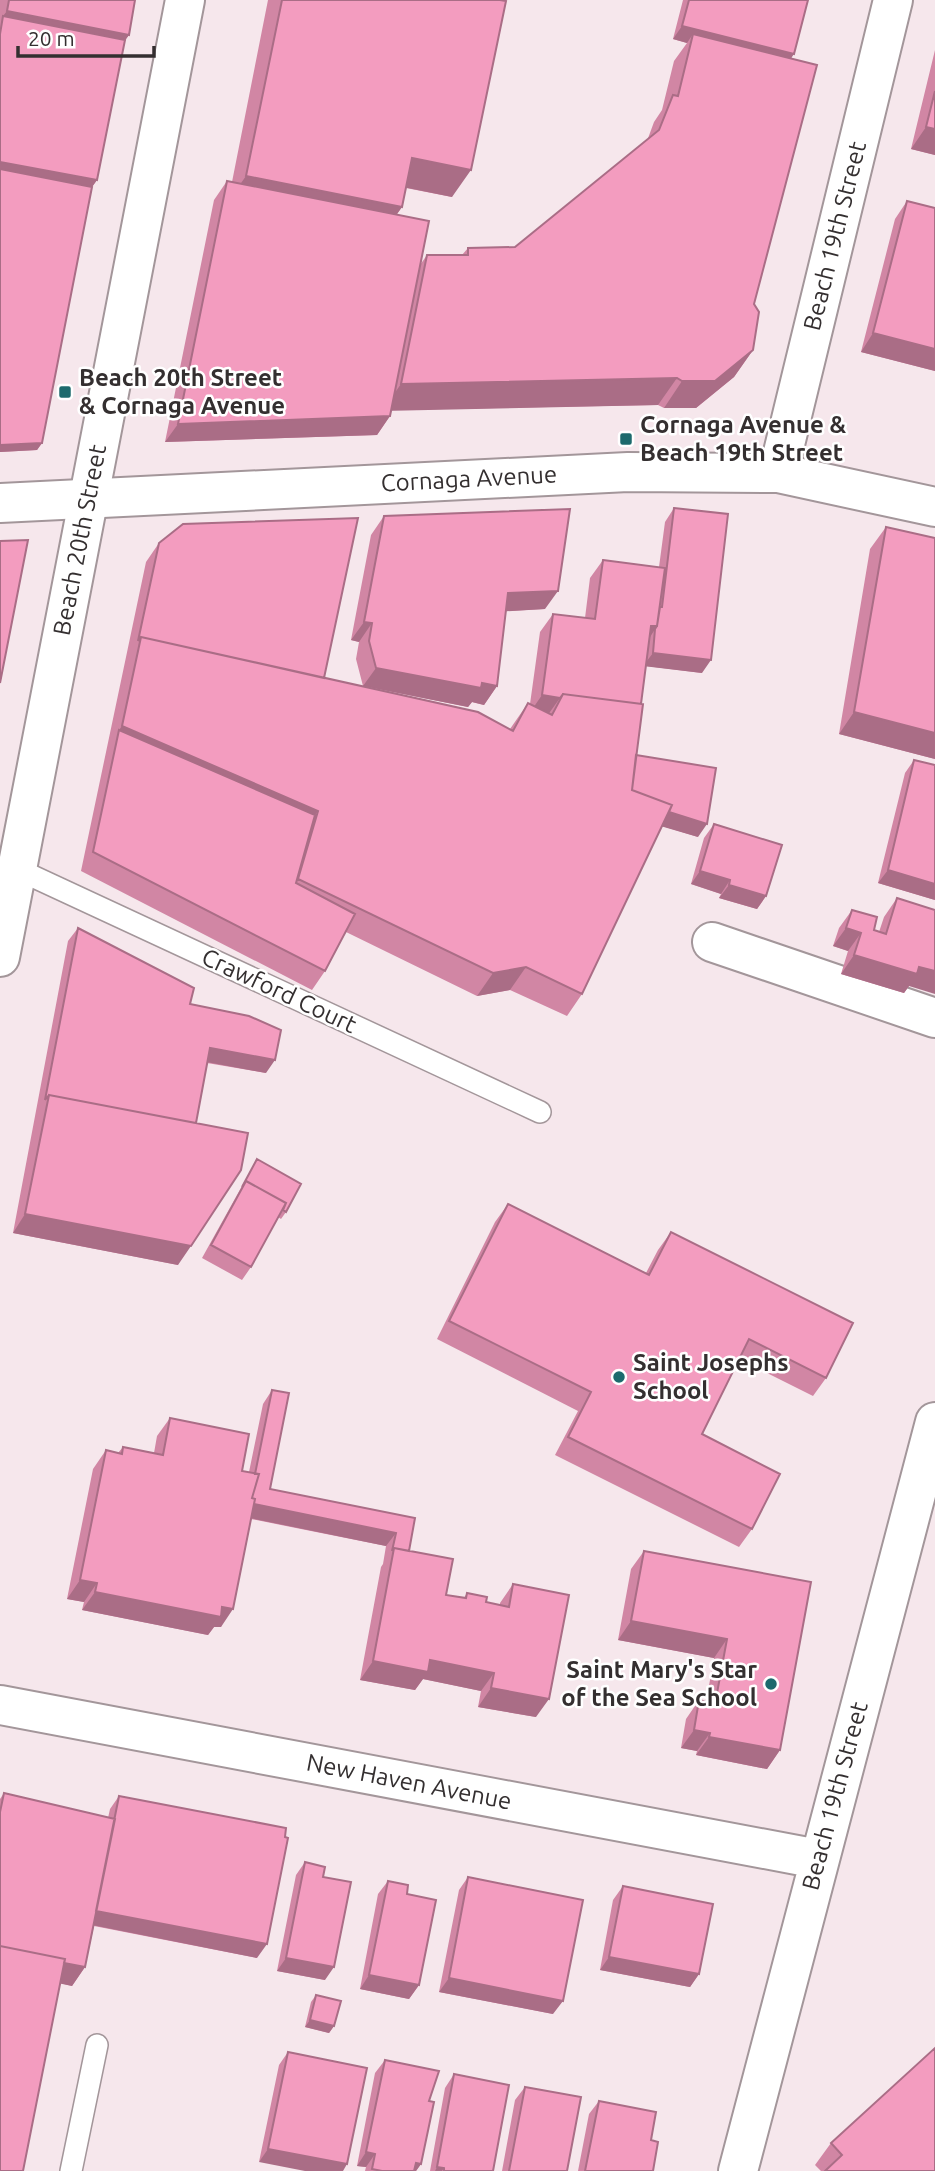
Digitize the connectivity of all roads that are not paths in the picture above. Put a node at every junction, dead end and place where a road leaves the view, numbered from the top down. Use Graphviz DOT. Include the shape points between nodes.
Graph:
graph roads {
  1 [pos="185,0"];
  2 [pos="893,0"];
  3 [pos="778,472"];
  4 [pos="89,498"];
  5 [pos="0,503"];
  6 [pos="935,508"];
  7 [pos="17,869"];
  8 [pos="712,942"];
  9 [pos="0,957"];
  10 [pos="935,1018"];
  11 [pos="540,1112"];
  12 [pos="935,1422"];
  13 [pos="0,1704"];
  14 [pos="818,1859"];
  15 [pos="97,2045"];
  16 [pos="71,2171"];
  17 [pos="738,2171"];
  1 -- 4 [label="street, Beach 20th Street"];
  2 -- 3 [label="street, Beach 19th Street"];
  3 -- 4 [label="street, Cornaga Avenue" via="628,472"];
  3 -- 6 [label="street, Cornaga Avenue"];
  4 -- 5 [label="street, Cornaga Avenue"];
  4 -- 7 [label="street, Beach 20th Street"];
  7 -- 9 [label="street, Beach 20th Street"];
  7 -- 11 [label="lane, Crawford Court"];
  8 -- 10 [label="street"];
  12 -- 14 [label="street, Beach 19th Street"];
  13 -- 14 [label="street, New Haven Avenue"];
  14 -- 17 [label="street, Beach 19th Street"];
  15 -- 16 [label="lane"];
}
